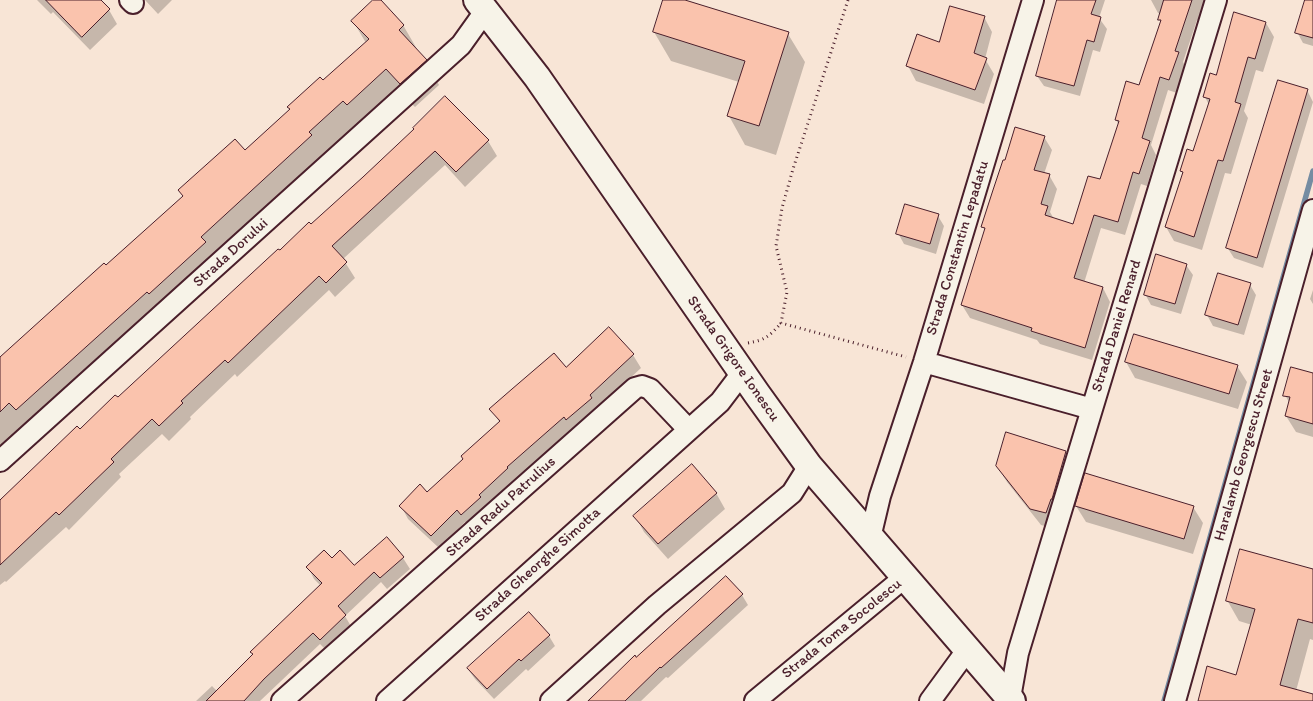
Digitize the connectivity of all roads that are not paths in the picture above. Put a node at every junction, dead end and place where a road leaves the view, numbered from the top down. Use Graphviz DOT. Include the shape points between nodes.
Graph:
graph roads {
  1 [pos="1033,0"];
  2 [pos="1216,0"];
  3 [pos="482,5"];
  4 [pos="503,32"];
  5 [pos="461,45"];
  6 [pos="1313,210"];
  7 [pos="924,362"];
  8 [pos="749,383"];
  9 [pos="1092,409"];
  10 [pos="688,429"];
  11 [pos="0,461"];
  12 [pos="816,475"];
  13 [pos="880,496"];
  14 [pos="848,512"];
  15 [pos="870,538"];
  16 [pos="905,577"];
  17 [pos="968,649"];
  18 [pos="1018,653"];
  19 [pos="990,675"];
  20 [pos="1011,700"];
  21 [pos="282,701"];
  22 [pos="387,701"];
  23 [pos="551,701"];
  24 [pos="755,701"];
  25 [pos="930,701"];
  26 [pos="1175,701"];
  1 -- 7 [label="street, Strada Constantin Lepadatu"];
  2 -- 9 [label="street, Strada Daniel Renard"];
  3 -- 4 [label="main road, Strada Grigore Ionescu"];
  3 -- 5 [label="street, Strada Dorului"];
  4 -- 5 [label="street, Strada Dorului"];
  4 -- 8 [label="main road, Strada Grigore Ionescu"];
  5 -- 11 [label="street, Strada Dorului"];
  6 -- 26 [label="street, Haralamb Georgescu Street"];
  7 -- 9 [label="street"];
  7 -- 13 [label="street, Strada Constantin Lepadatu"];
  8 -- 10 [label="street"];
  8 -- 12 [label="main road, Strada Grigore Ionescu"];
  9 -- 18 [label="street, Strada Daniel Renard"];
  10 -- 21 [label="street, Strada Radu Patrulius" via="650,390 642,386 635,388"];
  10 -- 22 [label="street, Strada Gheorghe Simotta"];
  12 -- 14 [label="main road, Strada Grigore Ionescu"];
  12 -- 23 [label="street" via="657,605"];
  13 -- 14 [label="street"];
  13 -- 15 [label="street, Strada Constantin Lepadatu"];
  14 -- 15 [label="main road, Strada Grigore Ionescu"];
  15 -- 16 [label="main road, Strada Grigore Ionescu"];
  16 -- 17 [label="main road, Strada Grigore Ionescu"];
  16 -- 24 [label="street, Strada Toma Socolescu"];
  17 -- 19 [label="main road, Strada Grigore Ionescu"];
  17 -- 25 [label="street"];
  18 -- 19 [label="street"];
  18 -- 20 [label="street, Strada Daniel Renard"];
  19 -- 20 [label="main road, Strada Grigore Ionescu"];
}
